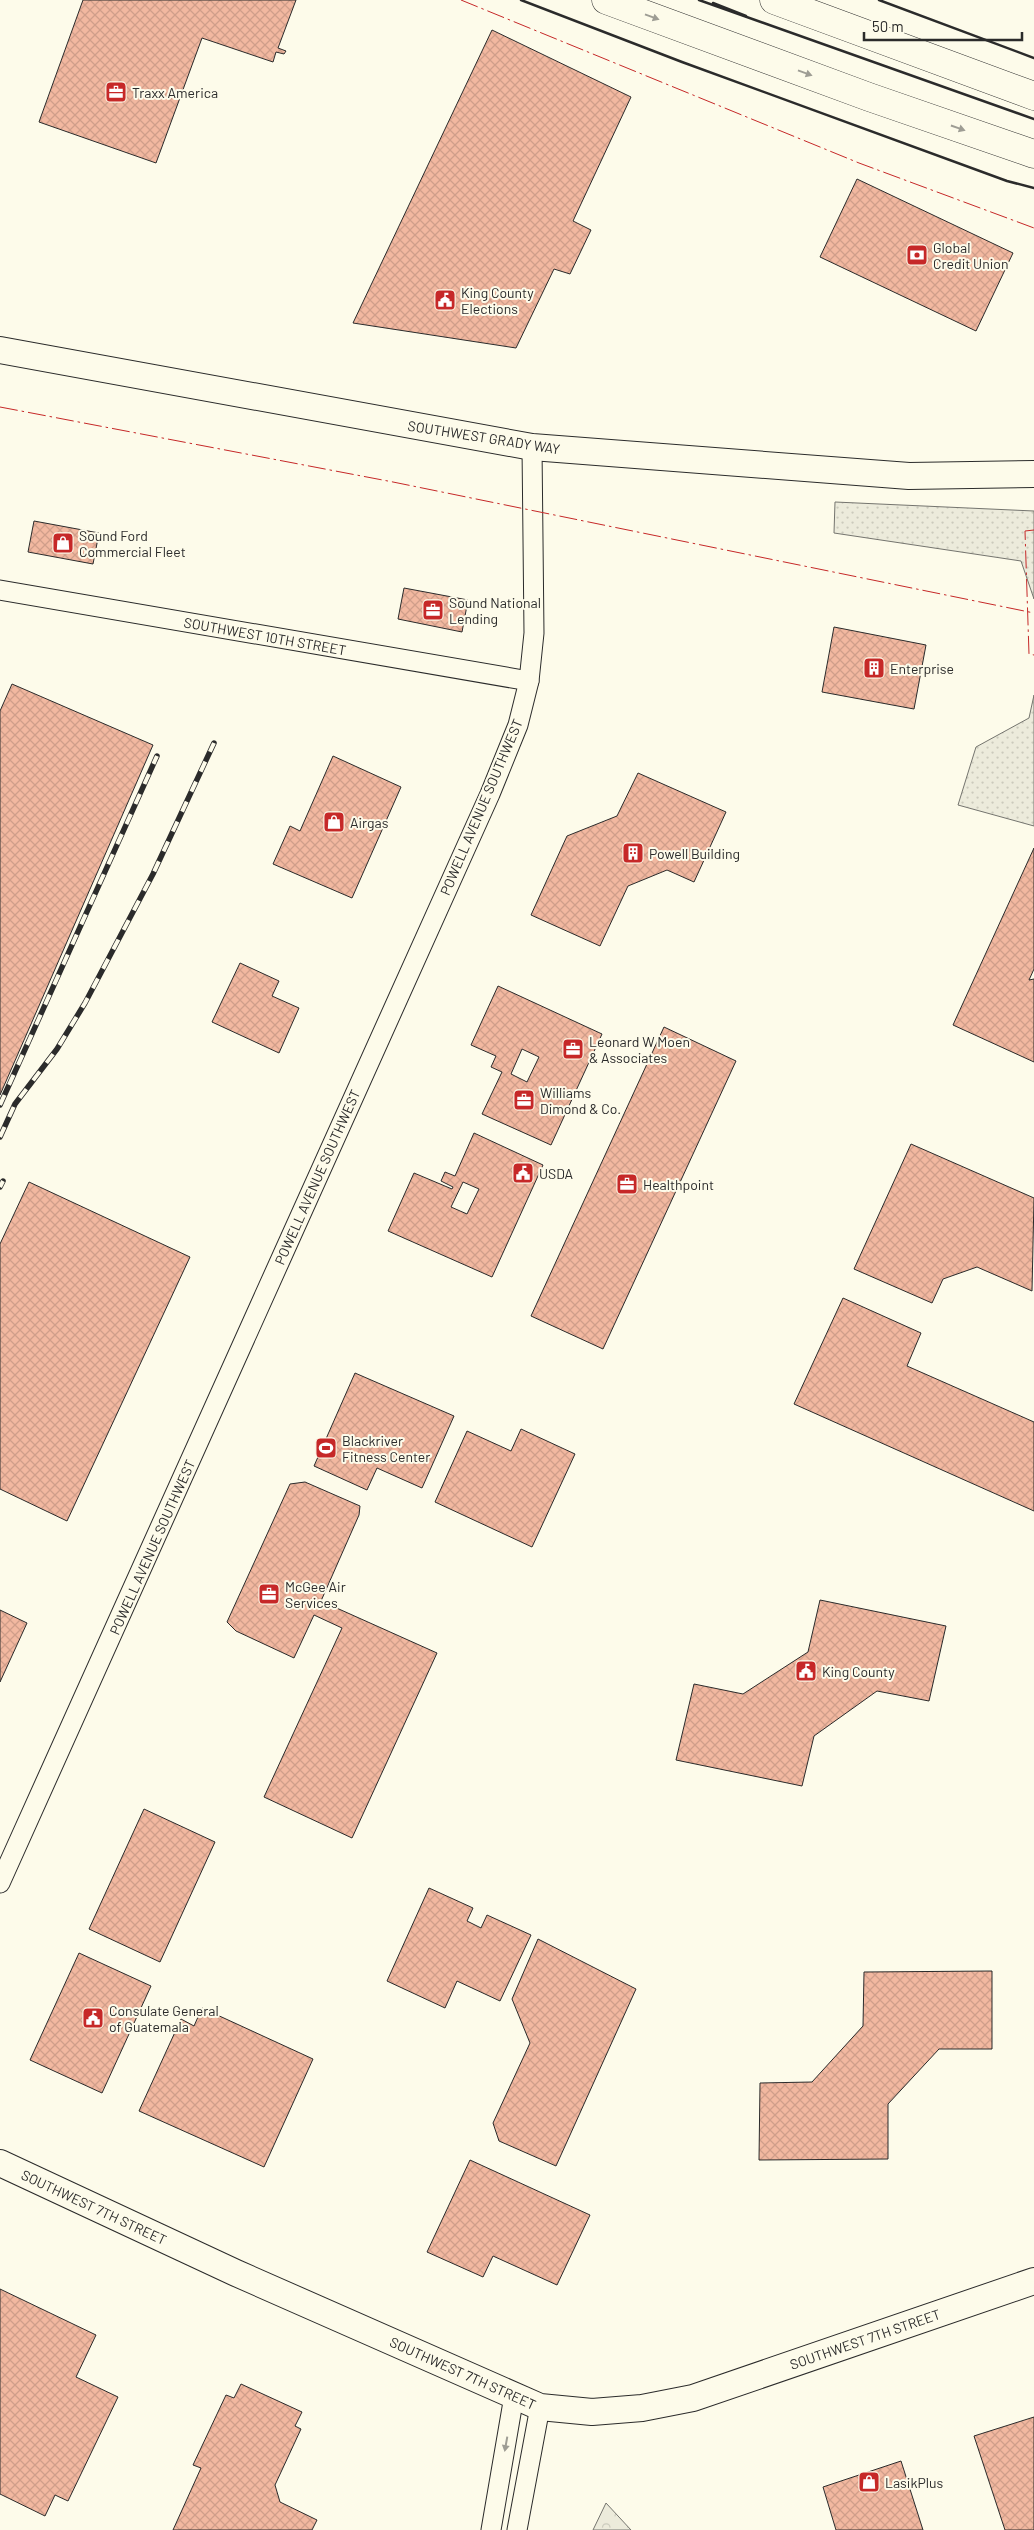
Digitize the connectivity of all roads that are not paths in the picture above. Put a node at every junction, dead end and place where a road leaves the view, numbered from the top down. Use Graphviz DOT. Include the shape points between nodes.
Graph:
graph roads {
  1 [pos="606,0"];
  2 [pos="774,0"];
  3 [pos="821,0"];
  4 [pos="1034,82"];
  5 [pos="1034,96"];
  6 [pos="1034,154"];
  7 [pos="0,350"];
  8 [pos="532,448"];
  9 [pos="1034,474"];
  10 [pos="0,590"];
  11 [pos="529,681"];
  12 [pos="0,1883"];
  13 [pos="0,2163"];
  14 [pos="1034,2281"];
  15 [pos="514,2396"];
  16 [pos="540,2407"];
  17 [pos="491,2530"];
  18 [pos="517,2530"];
  1 -- 6 [label="highway, one-way"];
  2 -- 5 [label="highway"];
  3 -- 4 [label="highway"];
  7 -- 8 [label="street, SOUTHWEST GRADY WAY"];
  8 -- 9 [label="street, SOUTHWEST GRADY WAY" via="909,476"];
  8 -- 11 [label="street, POWELL AVENUE SOUTHWEST" via="534,633"];
  10 -- 11 [label="street, SOUTHWEST 10TH STREET"];
  11 -- 12 [label="street, POWELL AVENUE SOUTHWEST" via="518,725 490,794"];
  13 -- 15 [label="street, SOUTHWEST 7TH STREET" via="193,2254"];
  14 -- 16 [label="street, SOUTHWEST 7TH STREET" via="693,2398 642,2408 592,2412"];
  15 -- 16 [label="street, SOUTHWEST 7TH STREET"];
  15 -- 17 [label="street, one-way"];
  16 -- 18 [label="street"];
}
